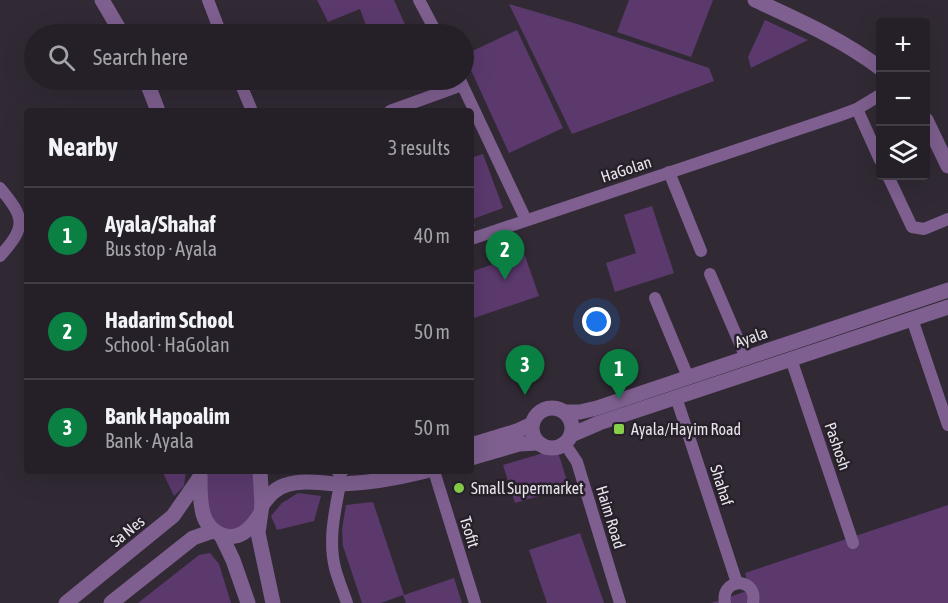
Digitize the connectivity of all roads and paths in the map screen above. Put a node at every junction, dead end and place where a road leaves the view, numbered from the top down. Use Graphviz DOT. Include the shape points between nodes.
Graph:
graph roads {
  1 [pos="102,0"];
  2 [pos="113,0"];
  3 [pos="208,0"];
  4 [pos="419,0"];
  5 [pos="755,0"];
  6 [pos="116,24"];
  7 [pos="124,24"];
  8 [pos="217,24"];
  9 [pos="432,24"];
  10 [pos="876,65"];
  11 [pos="150,90"];
  12 [pos="243,90"];
  13 [pos="441,90"];
  14 [pos="465,90"];
  15 [pos="876,97"];
  16 [pos="157,108"];
  17 [pos="251,108"];
  18 [pos="397,108"];
  19 [pos="473,108"];
  20 [pos="856,109"];
  21 [pos="474,110"];
  22 [pos="929,126"];
  23 [pos="876,152"];
  24 [pos="948,166"];
  25 [pos="669,172"];
  26 [pos="890,180"];
  27 [pos="0,188"];
  28 [pos="948,219"];
  29 [pos="526,220"];
  30 [pos="474,238"];
  31 [pos="701,251"];
  32 [pos="0,256"];
  33 [pos="710,274"];
  34 [pos="948,290"];
  35 [pos="655,298"];
  36 [pos="948,307"];
  37 [pos="912,319"];
  38 [pos="746,358"];
  39 [pos="791,359"];
  40 [pos="688,377"];
  41 [pos="676,397"];
  42 [pos="564,412"];
  43 [pos="532,424"];
  44 [pos="948,425"];
  45 [pos="568,439"];
  46 [pos="474,443"];
  47 [pos="538,443"];
  48 [pos="474,457"];
  49 [pos="200,474"];
  50 [pos="260,474"];
  51 [pos="414,474"];
  52 [pos="435,474"];
  53 [pos="340,475"];
  54 [pos="260,511"];
  55 [pos="217,533"];
  56 [pos="853,543"];
  57 [pos="736,583"];
  58 [pos="66,603"];
  59 [pos="111,603"];
  60 [pos="248,603"];
  61 [pos="273,603"];
  62 [pos="347,603"];
  63 [pos="475,603"];
  64 [pos="620,603"];
  65 [pos="725,603"];
  66 [pos="753,603"];
  1 -- 6 [label="street"];
  2 -- 7 [label="street"];
  3 -- 8 [label="street"];
  4 -- 9 [label="street"];
  5 -- 10 [label="street" via="820,30"];
  11 -- 16 [label="street"];
  12 -- 17 [label="street"];
  13 -- 18 [label="street"];
  14 -- 19 [label="street"];
  15 -- 20 [label="street, HaGolan"];
  20 -- 23 [label="street"];
  20 -- 25 [label="street, HaGolan"];
  21 -- 29 [label="street"];
  22 -- 24 [label="street"];
  25 -- 29 [label="street, HaGolan"];
  25 -- 31 [label="street"];
  26 -- 28 [label="street" via="912,227 924,229"];
  27 -- 32 [label="street" via="13,203 20,225"];
  29 -- 30 [label="street, HaGolan"];
  33 -- 38 [label="street"];
  34 -- 38 [label="street, Ayala"];
  35 -- 40 [label="street"];
  36 -- 37 [label="street, Ayala"];
  37 -- 39 [label="street, Ayala"];
  37 -- 44 [label="street"];
  38 -- 40 [label="street, Ayala"];
  39 -- 41 [label="street, Ayala"];
  39 -- 56 [label="street, Pashosh"];
  40 -- 42 [label="street, Ayala" via="597,408"];
  41 -- 45 [label="street, Ayala" via="599,423"];
  41 -- 57 [label="street, Shahaf"];
  42 -- 43 [label="street" via="555,408 543,410"];
  42 -- 45 [label="street" via="571,423"];
  43 -- 46 [label="street"];
  43 -- 47 [label="street"];
  45 -- 47 [label="street" via="554,448"];
  45 -- 64 [label="street, Haim Road"];
  47 -- 48 [label="street" via="519,444"];
  49 -- 55 [label="street" via="202,510 206,522"];
  49 -- 58 [label="street, Sa Nes" via="173,516"];
  50 -- 54 [label="street"];
  51 -- 53 [label="street"];
  52 -- 63 [label="street, Tsofit"];
  53 -- 54 [label="street" via="275,489"];
  53 -- 62 [label="street" via="332,548 334,567"];
  54 -- 55 [label="street" via="242,534"];
  54 -- 61 [label="street" via="258,533"];
  55 -- 59 [label="street" via="200,535 187,543"];
  55 -- 60 [label="street" via="233,560"];
  57 -- 65 [label="street" via="725,592"];
  57 -- 66 [label="street" via="749,587"];
}
